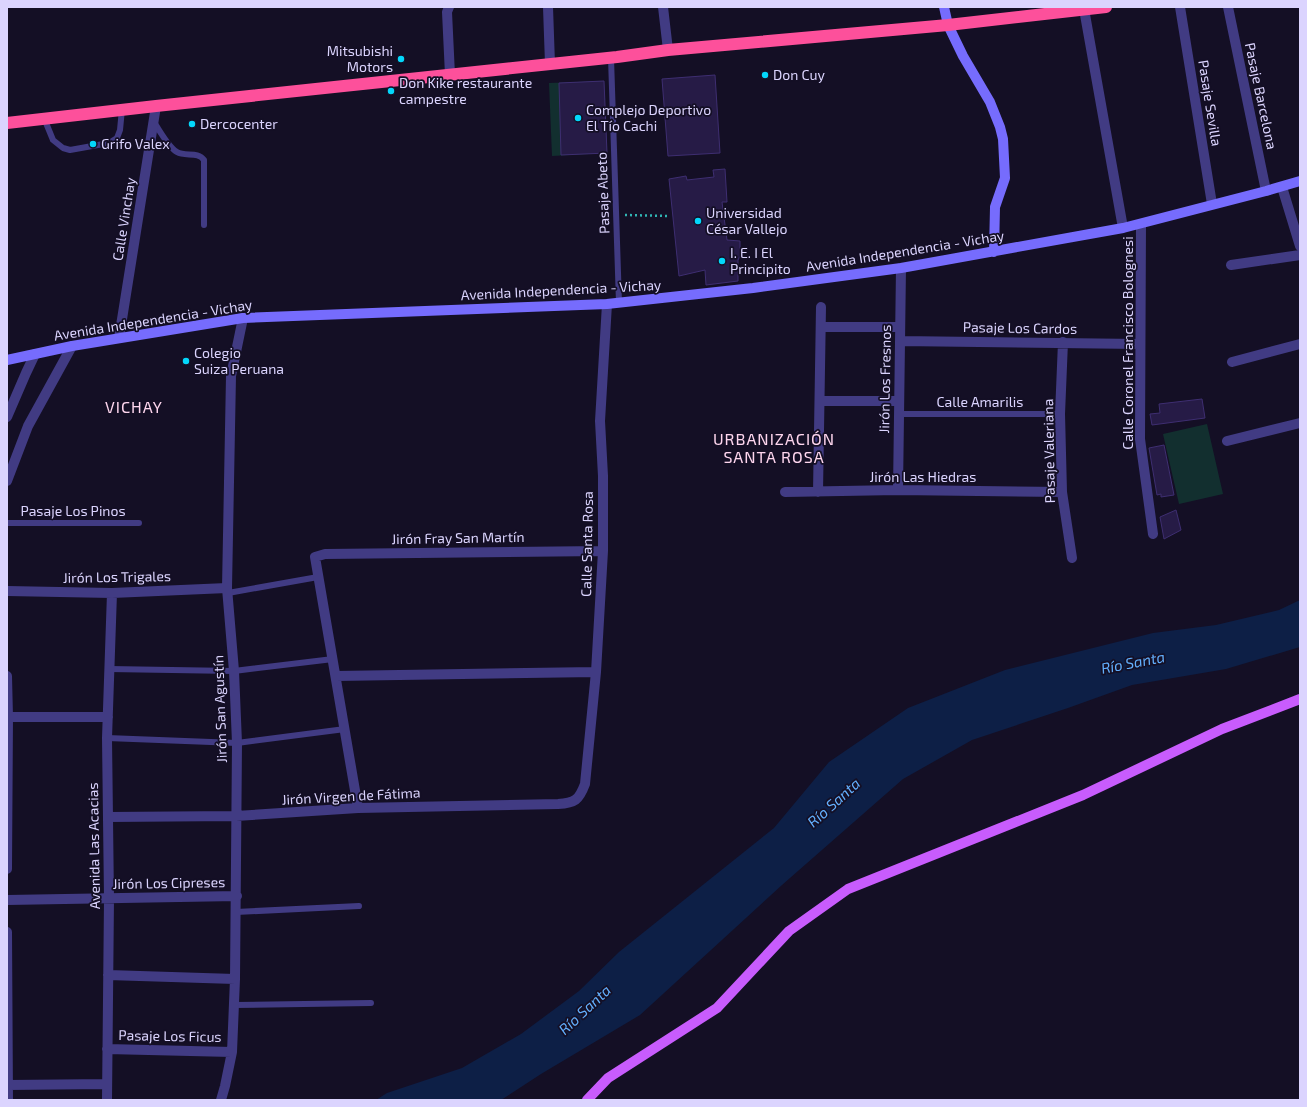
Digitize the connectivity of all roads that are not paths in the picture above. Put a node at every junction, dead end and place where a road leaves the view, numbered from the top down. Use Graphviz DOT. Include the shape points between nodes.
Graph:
graph roads {
  1 [pos="449,7"];
  2 [pos="548,7"];
  3 [pos="663,7"];
  4 [pos="944,7"];
  5 [pos="1106,7"];
  6 [pos="1180,7"];
  7 [pos="1228,7"];
  8 [pos="1064,9"];
  9 [pos="1084,9"];
  10 [pos="948,25"];
  11 [pos="668,50"];
  12 [pos="611,58"];
  13 [pos="550,64"];
  14 [pos="450,75"];
  15 [pos="156,106"];
  16 [pos="122,109"];
  17 [pos="44,118"];
  18 [pos="154,122"];
  19 [pos="7,123"];
  20 [pos="1300,181"];
  21 [pos="1282,187"];
  22 [pos="1266,192"];
  23 [pos="1212,204"];
  24 [pos="1141,224"];
  25 [pos="204,225"];
  26 [pos="1123,228"];
  27 [pos="1300,246"];
  28 [pos="994,252"];
  29 [pos="1300,255"];
  30 [pos="1232,265"];
  31 [pos="901,268"];
  32 [pos="620,303"];
  33 [pos="608,304"];
  34 [pos="821,307"];
  35 [pos="243,318"];
  36 [pos="821,327"];
  37 [pos="900,327"];
  38 [pos="119,338"];
  39 [pos="900,341"];
  40 [pos="1063,342"];
  41 [pos="1140,344"];
  42 [pos="1300,344"];
  43 [pos="72,346"];
  44 [pos="35,354"];
  45 [pos="7,360"];
  46 [pos="1232,362"];
  47 [pos="820,401"];
  48 [pos="899,401"];
  49 [pos="899,414"];
  50 [pos="1060,414"];
  51 [pos="7,417"];
  52 [pos="1300,423"];
  53 [pos="1227,441"];
  54 [pos="7,481"];
  55 [pos="898,490"];
  56 [pos="785,492"];
  57 [pos="818,492"];
  58 [pos="1062,492"];
  59 [pos="7,523"];
  60 [pos="139,523"];
  61 [pos="1153,534"];
  62 [pos="603,551"];
  63 [pos="1072,558"];
  64 [pos="318,577"];
  65 [pos="7,591"];
  66 [pos="228,591"];
  67 [pos="112,593"];
  68 [pos="333,659"];
  69 [pos="110,669"];
  70 [pos="234,671"];
  71 [pos="596,672"];
  72 [pos="7,676"];
  73 [pos="336,676"];
  74 [pos="1300,699"];
  75 [pos="8,716"];
  76 [pos="108,717"];
  77 [pos="345,729"];
  78 [pos="107,738"];
  79 [pos="237,743"];
  80 [pos="586,784"];
  81 [pos="358,808"];
  82 [pos="236,816"];
  83 [pos="108,818"];
  84 [pos="7,869"];
  85 [pos="237,896"];
  86 [pos="109,899"];
  87 [pos="7,900"];
  88 [pos="359,906"];
  89 [pos="236,912"];
  90 [pos="7,932"];
  91 [pos="108,975"];
  92 [pos="235,979"];
  93 [pos="371,1002"];
  94 [pos="234,1005"];
  95 [pos="107,1049"];
  96 [pos="232,1052"];
  97 [pos="107,1084"];
  98 [pos="8,1085"];
  99 [pos="8,1100"];
  100 [pos="107,1100"];
  101 [pos="221,1100"];
  102 [pos="587,1100"];
  1 -- 14 [label="street" via="447,12"];
  2 -- 13 [label="street"];
  3 -- 11 [label="street"];
  4 -- 10 [label="main road"];
  5 -- 9 [label="highway"];
  6 -- 23 [label="street, Pasaje Sevilla"];
  7 -- 22 [label="street, Pasaje Barcelona"];
  8 -- 9 [label="highway"];
  8 -- 10 [label="highway"];
  9 -- 26 [label="street, Calle Coronel Francisco Bolognesi"];
  10 -- 11 [label="highway"];
  10 -- 28 [label="main road" via="990,102 1000,127 1005,178 995,207"];
  11 -- 12 [label="highway"];
  12 -- 13 [label="highway"];
  12 -- 32 [label="lane, Pasaje Abeto"];
  13 -- 14 [label="highway"];
  14 -- 15 [label="highway"];
  15 -- 16 [label="highway"];
  15 -- 18 [label="street, Calle Vinchay"];
  16 -- 17 [label="highway"];
  16 -- 17 [label="lane" via="120,130 116,138 109,143 70,150 53,140"];
  17 -- 19 [label="highway"];
  18 -- 25 [label="lane" via="175,151 202,157 204,160"];
  18 -- 38 [label="street, Calle Vinchay"];
  20 -- 21 [label="main road, Avenida Independencia - Vichay"];
  21 -- 22 [label="main road, Avenida Independencia - Vichay"];
  21 -- 27 [label="street"];
  22 -- 23 [label="main road, Avenida Independencia - Vichay"];
  23 -- 24 [label="main road, Avenida Independencia - Vichay"];
  24 -- 26 [label="main road, Avenida Independencia - Vichay"];
  24 -- 41 [label="street, Calle Coronel Francisco Bolognesi"];
  26 -- 28 [label="main road, Avenida Independencia - Vichay"];
  28 -- 31 [label="main road, Avenida Independencia - Vichay"];
  29 -- 30 [label="street"];
  31 -- 32 [label="main road, Avenida Independencia - Vichay"];
  31 -- 37 [label="street, Jirón Los Fresnos"];
  32 -- 33 [label="main road, Avenida Independencia - Vichay"];
  33 -- 35 [label="main road, Avenida Independencia - Vichay"];
  33 -- 62 [label="street, Calle Santa Rosa" via="600,421"];
  34 -- 36 [label="street"];
  35 -- 38 [label="main road, Avenida Independencia - Vichay"];
  35 -- 66 [label="street, Jirón San Agustín" via="231,376"];
  36 -- 37 [label="street"];
  36 -- 47 [label="street"];
  37 -- 39 [label="street, Jirón Los Fresnos"];
  38 -- 43 [label="main road, Avenida Independencia - Vichay"];
  39 -- 40 [label="street, Pasaje Los Cardos"];
  39 -- 48 [label="street, Jirón Los Fresnos"];
  40 -- 41 [label="street, Pasaje Los Cardos"];
  40 -- 50 [label="street, Pasaje Valeriana"];
  41 -- 61 [label="street, Calle Coronel Francisco Bolognesi" via="1140,439"];
  42 -- 46 [label="street"];
  43 -- 44 [label="main road, Avenida Independencia - Vichay"];
  43 -- 54 [label="street" via="28,426"];
  44 -- 45 [label="main road, Avenida Independencia - Vichay"];
  44 -- 51 [label="street"];
  47 -- 48 [label="street"];
  47 -- 57 [label="street"];
  48 -- 49 [label="street, Jirón Los Fresnos"];
  49 -- 50 [label="lane, Calle Amarilis"];
  49 -- 55 [label="street, Jirón Los Fresnos"];
  50 -- 58 [label="street, Pasaje Valeriana"];
  52 -- 53 [label="street"];
  55 -- 57 [label="street, Jirón Las Hiedras"];
  55 -- 58 [label="street, Jirón Las Hiedras"];
  56 -- 57 [label="street, Jirón Las Hiedras"];
  58 -- 63 [label="street, Pasaje Valeriana"];
  59 -- 60 [label="lane, Pasaje Los Pinos"];
  62 -- 64 [label="street, Jirón Fray San Martín" via="324,554 315,557"];
  62 -- 71 [label="street, Calle Santa Rosa"];
  64 -- 66 [label="lane"];
  64 -- 68 [label="street"];
  65 -- 67 [label="street, Jirón Los Trigales"];
  66 -- 67 [label="street, Jirón Los Trigales"];
  66 -- 70 [label="street, Jirón San Agustín"];
  67 -- 69 [label="street, Avenida Las Acacias"];
  68 -- 70 [label="lane"];
  68 -- 73 [label="street"];
  69 -- 70 [label="lane"];
  69 -- 76 [label="street, Avenida Las Acacias"];
  70 -- 79 [label="street, Jirón San Agustín"];
  71 -- 73 [label="street"];
  71 -- 80 [label="street, Calle Santa Rosa"];
  72 -- 75 [label="street"];
  73 -- 77 [label="street"];
  74 -- 102 [label="main road" via="1222,728 1083,795 848,889 789,931 717,1008 608,1078"];
  75 -- 76 [label="street"];
  75 -- 84 [label="street"];
  76 -- 78 [label="street, Avenida Las Acacias"];
  77 -- 79 [label="lane"];
  77 -- 81 [label="street"];
  78 -- 79 [label="lane"];
  78 -- 83 [label="street, Avenida Las Acacias"];
  79 -- 82 [label="street, Jirón San Agustín"];
  80 -- 81 [label="street, Jirón Virgen de Fátima" via="581,796 571,803"];
  81 -- 82 [label="street, Jirón Virgen de Fátima"];
  82 -- 83 [label="street, Jirón Virgen de Fátima"];
  82 -- 85 [label="street, Jirón San Agustín"];
  83 -- 86 [label="street, Avenida Las Acacias"];
  85 -- 86 [label="street, Jirón Los Cipreses"];
  85 -- 89 [label="street, Jirón San Agustín"];
  86 -- 87 [label="street, Jirón Los Cipreses"];
  86 -- 91 [label="street, Avenida Las Acacias"];
  88 -- 89 [label="lane"];
  89 -- 92 [label="street, Jirón San Agustín"];
  90 -- 98 [label="street"];
  91 -- 92 [label="street"];
  91 -- 95 [label="street, Avenida Las Acacias"];
  92 -- 94 [label="street, Jirón San Agustín"];
  93 -- 94 [label="lane"];
  94 -- 96 [label="street, Jirón San Agustín"];
  95 -- 96 [label="street, Pasaje Los Ficus"];
  95 -- 97 [label="street, Avenida Las Acacias"];
  96 -- 101 [label="street, Jirón San Agustín"];
  97 -- 98 [label="street"];
  97 -- 100 [label="street, Avenida Las Acacias"];
  98 -- 99 [label="street"];
}
